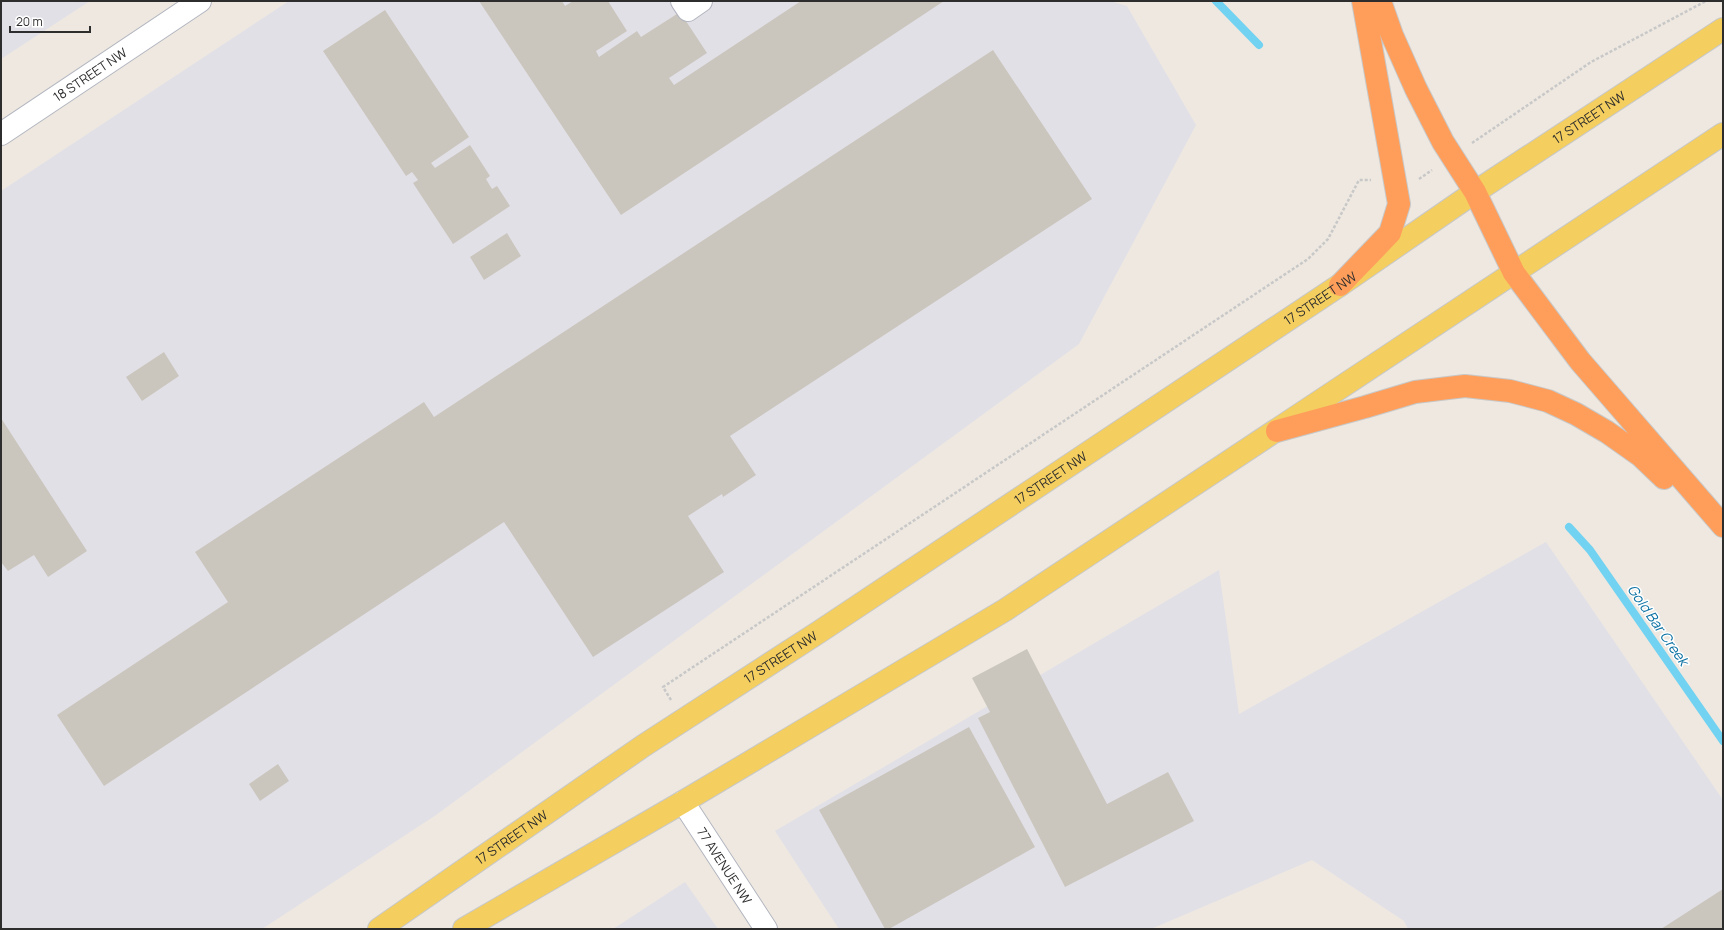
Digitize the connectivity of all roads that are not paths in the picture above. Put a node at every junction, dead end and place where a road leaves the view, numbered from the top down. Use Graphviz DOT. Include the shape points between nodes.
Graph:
graph roads {
  1 [pos="200,1"];
  2 [pos="682,1"];
  3 [pos="701,1"];
  4 [pos="1363,1"];
  5 [pos="1380,1"];
  6 [pos="1719,32"];
  7 [pos="1,134"];
  8 [pos="1723,134"];
  9 [pos="1475,192"];
  10 [pos="1514,273"];
  11 [pos="1340,285"];
  12 [pos="1277,431"];
  13 [pos="1723,526"];
  14 [pos="1723,531"];
  15 [pos="683,802"];
  16 [pos="379,929"];
  17 [pos="464,929"];
  18 [pos="766,929"];
  1 -- 7 [label="street, 18 STREET NW"];
  2 -- 3 [label="street" via="688,10"];
  4 -- 11 [label="highway" via="1399,204 1390,233"];
  5 -- 9 [label="highway" via="1416,89 1443,142"];
  6 -- 9 [label="main road, 17 STREET NW"];
  8 -- 10 [label="main road"];
  9 -- 10 [label="highway"];
  9 -- 11 [label="main road, 17 STREET NW"];
  10 -- 12 [label="main road"];
  10 -- 13 [label="highway" via="1580,360"];
  11 -- 16 [label="main road, 17 STREET NW" via="643,746"];
  12 -- 14 [label="highway" via="1415,392 1465,386 1510,391 1548,401 1607,432 1641,456"];
  12 -- 15 [label="main road" via="1005,610"];
  15 -- 17 [label="main road"];
  15 -- 18 [label="street, 77 AVENUE NW"];
}
